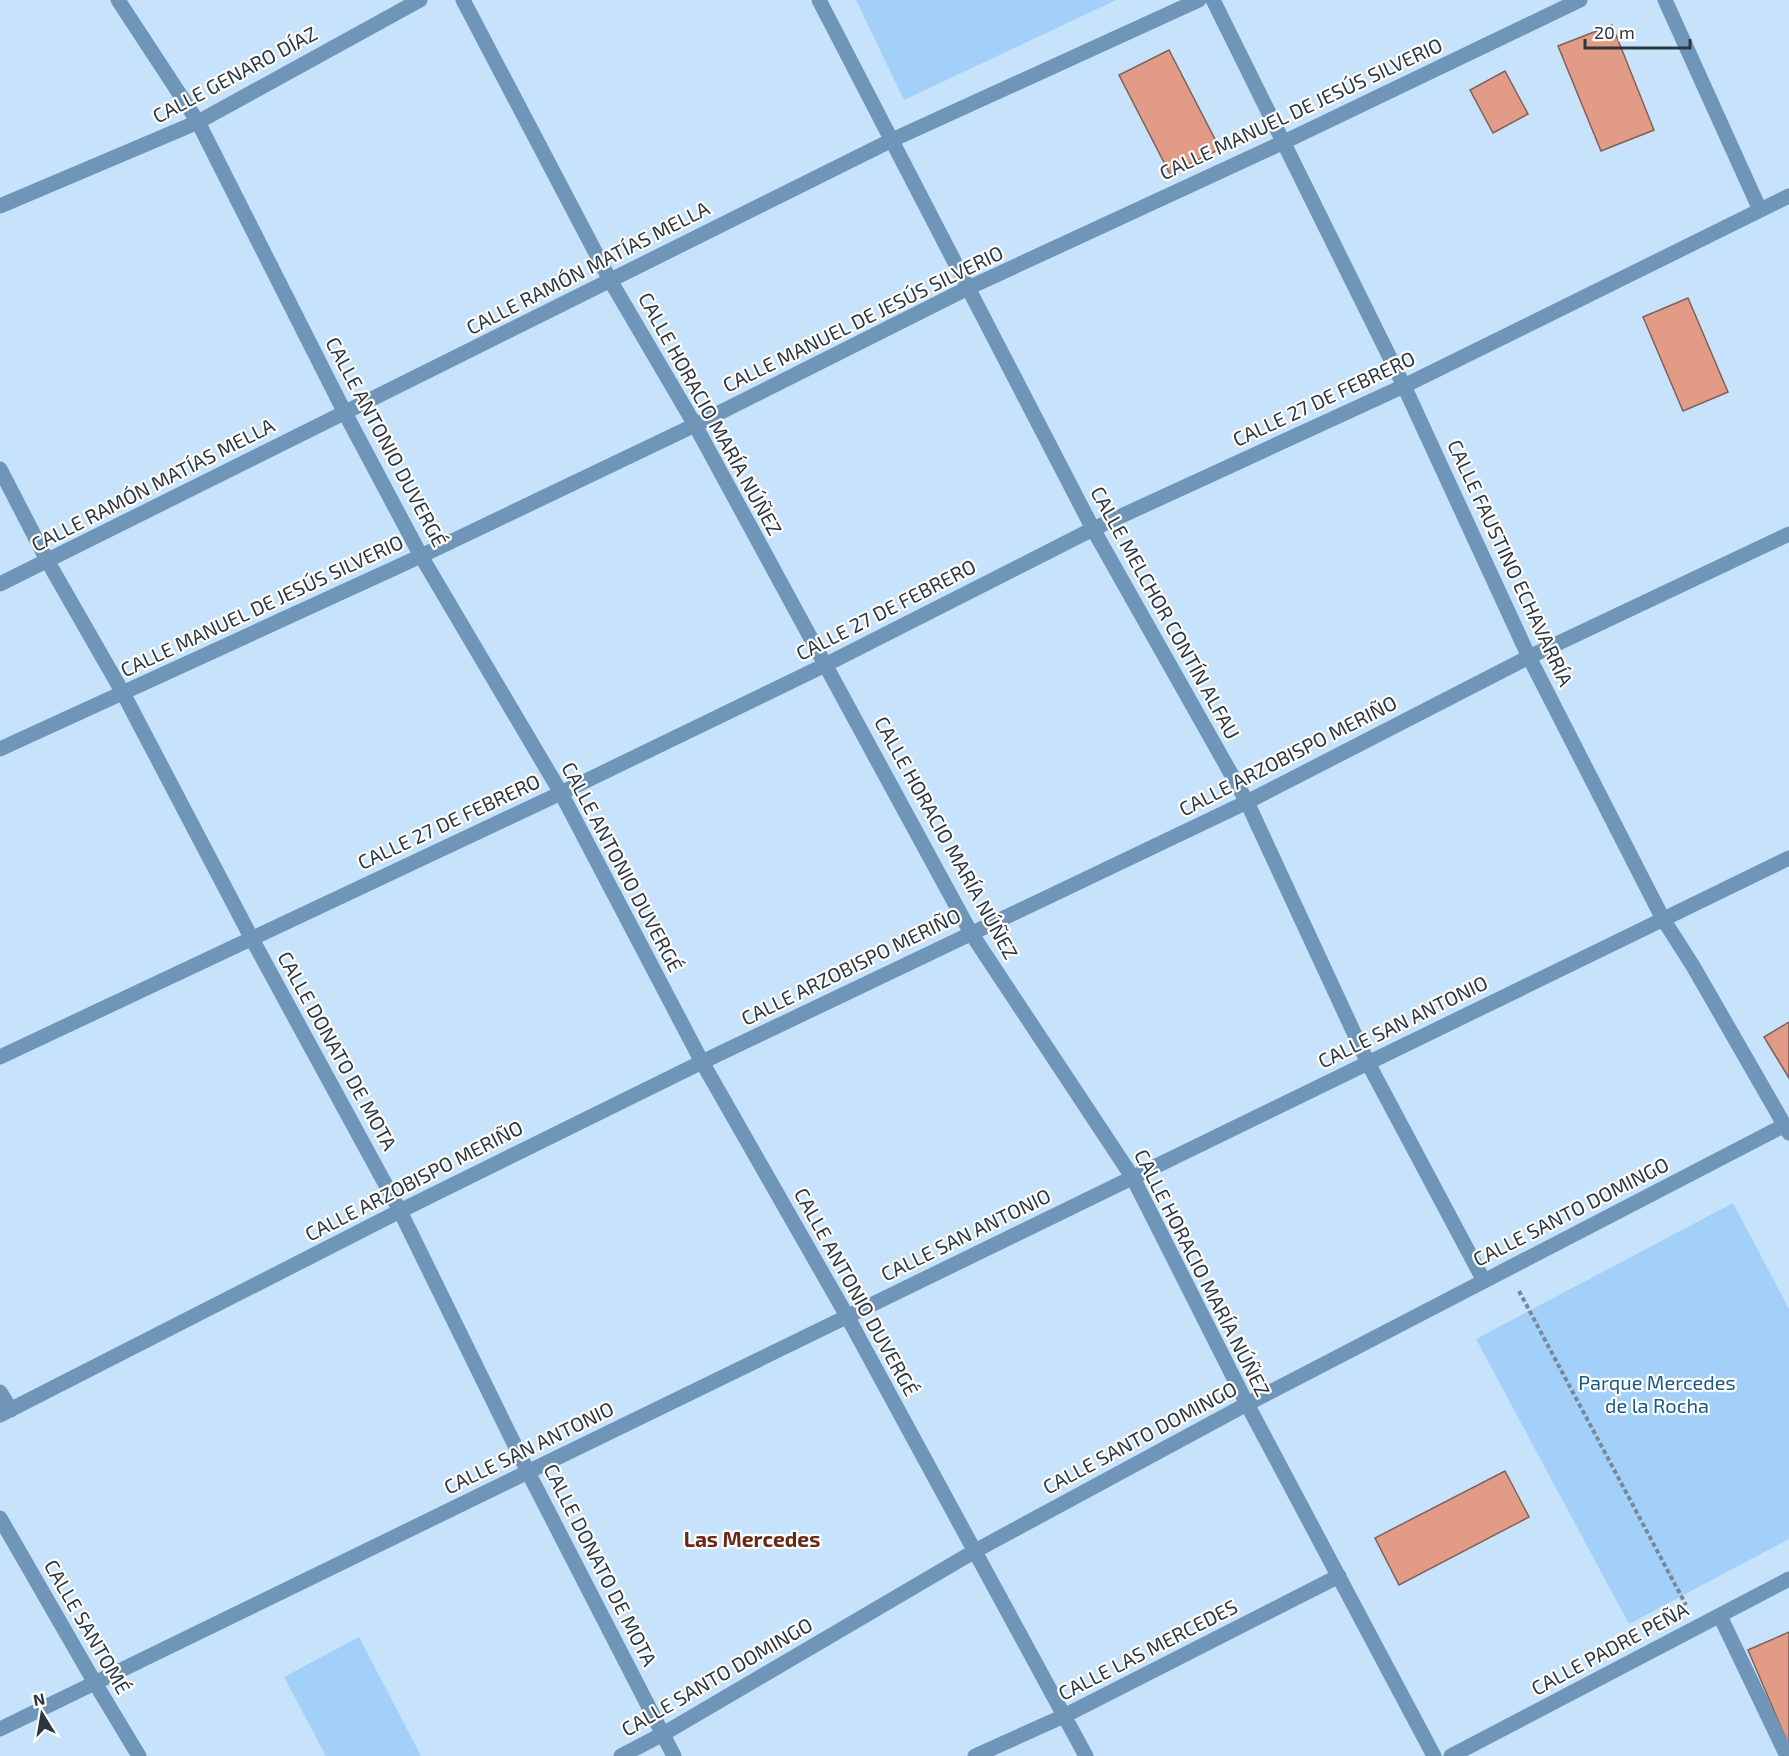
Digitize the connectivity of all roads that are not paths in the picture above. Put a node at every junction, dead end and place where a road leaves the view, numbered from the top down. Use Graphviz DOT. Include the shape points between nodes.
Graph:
graph roads {
  1 [pos="118,0"];
  2 [pos="420,0"];
  3 [pos="463,0"];
  4 [pos="819,0"];
  5 [pos="1199,0"];
  6 [pos="1213,0"];
  7 [pos="1580,0"];
  8 [pos="1665,0"];
  9 [pos="198,122"];
  10 [pos="892,140"];
  11 [pos="1284,142"];
  12 [pos="1789,196"];
  13 [pos="0,206"];
  14 [pos="1760,210"];
  15 [pos="610,280"];
  16 [pos="968,288"];
  17 [pos="1404,386"];
  18 [pos="345,412"];
  19 [pos="695,425"];
  20 [pos="0,470"];
  21 [pos="1093,529"];
  22 [pos="1789,534"];
  23 [pos="421,556"];
  24 [pos="48,562"];
  25 [pos="0,584"];
  26 [pos="1529,657"];
  27 [pos="825,665"];
  28 [pos="123,693"];
  29 [pos="0,749"];
  30 [pos="561,793"];
  31 [pos="1247,802"];
  32 [pos="1789,858"];
  33 [pos="1663,920"];
  34 [pos="971,933"];
  35 [pos="252,939"];
  36 [pos="0,1057"];
  37 [pos="702,1062"];
  38 [pos="1368,1063"];
  39 [pos="1787,1129"];
  40 [pos="1133,1178"];
  41 [pos="400,1211"];
  42 [pos="1484,1281"];
  43 [pos="847,1316"];
  44 [pos="0,1392"];
  45 [pos="1247,1404"];
  46 [pos="5,1412"];
  47 [pos="528,1472"];
  48 [pos="0,1518"];
  49 [pos="975,1551"];
  50 [pos="1339,1576"];
  51 [pos="1789,1579"];
  52 [pos="1720,1616"];
  53 [pos="95,1683"];
  54 [pos="1064,1716"];
  55 [pos="0,1729"];
  56 [pos="663,1734"];
  57 [pos="140,1756"];
  58 [pos="621,1756"];
  59 [pos="674,1756"];
  60 [pos="975,1756"];
  61 [pos="1086,1756"];
  62 [pos="1434,1756"];
  63 [pos="1451,1756"];
  64 [pos="1787,1756"];
  1 -- 9 [label="street, CALLE ANTONIO DUVERGÉ"];
  2 -- 9 [label="street, CALLE GENARO DÍAZ"];
  3 -- 15 [label="street, CALLE HORACIO MARÍA NÚÑEZ"];
  4 -- 10 [label="street, CALLE MELCHOR CONTÍN ALFAU"];
  5 -- 10 [label="street, CALLE RAMÓN MATÍAS MELLA"];
  6 -- 11 [label="street, CALLE FAUSTINO ECHAVARRÍA"];
  7 -- 11 [label="street, CALLE MANUEL DE JESÚS SILVERIO"];
  8 -- 14 [label="street"];
  9 -- 13 [label="street, CALLE GENARO DÍAZ"];
  9 -- 18 [label="street, CALLE ANTONIO DUVERGÉ"];
  10 -- 15 [label="street, CALLE RAMÓN MATÍAS MELLA"];
  10 -- 16 [label="street, CALLE MELCHOR CONTÍN ALFAU"];
  11 -- 16 [label="street, CALLE MANUEL DE JESÚS SILVERIO"];
  11 -- 17 [label="street, CALLE FAUSTINO ECHAVARRÍA"];
  12 -- 14 [label="street, CALLE 27 DE FEBRERO"];
  14 -- 17 [label="street, CALLE 27 DE FEBRERO"];
  15 -- 18 [label="street, CALLE RAMÓN MATÍAS MELLA"];
  15 -- 19 [label="street, CALLE HORACIO MARÍA NÚÑEZ"];
  16 -- 19 [label="street, CALLE MANUEL DE JESÚS SILVERIO"];
  16 -- 21 [label="street, CALLE MELCHOR CONTÍN ALFAU"];
  17 -- 21 [label="street, CALLE 27 DE FEBRERO"];
  17 -- 26 [label="street, CALLE FAUSTINO ECHAVARRÍA"];
  18 -- 23 [label="street, CALLE ANTONIO DUVERGÉ"];
  18 -- 24 [label="street, CALLE RAMÓN MATÍAS MELLA"];
  19 -- 23 [label="street, CALLE MANUEL DE JESÚS SILVERIO"];
  19 -- 27 [label="street, CALLE HORACIO MARÍA NÚÑEZ"];
  20 -- 24 [label="street, CALLE DONATO DE MOTA"];
  21 -- 27 [label="street, CALLE 27 DE FEBRERO"];
  21 -- 31 [label="street, CALLE MELCHOR CONTÍN ALFAU"];
  22 -- 26 [label="street, CALLE ARZOBISPO MERIÑO"];
  23 -- 28 [label="street, CALLE MANUEL DE JESÚS SILVERIO"];
  23 -- 30 [label="street, CALLE ANTONIO DUVERGÉ"];
  24 -- 25 [label="street, CALLE RAMÓN MATÍAS MELLA"];
  24 -- 28 [label="street, CALLE DONATO DE MOTA"];
  26 -- 31 [label="street, CALLE ARZOBISPO MERIÑO"];
  26 -- 33 [label="street, CALLE FAUSTINO ECHAVARRÍA"];
  27 -- 30 [label="street, CALLE 27 DE FEBRERO"];
  27 -- 34 [label="street, CALLE HORACIO MARÍA NÚÑEZ"];
  28 -- 29 [label="street, CALLE MANUEL DE JESÚS SILVERIO"];
  28 -- 35 [label="street, CALLE DONATO DE MOTA"];
  30 -- 35 [label="street, CALLE 27 DE FEBRERO"];
  30 -- 37 [label="street, CALLE ANTONIO DUVERGÉ"];
  31 -- 34 [label="street, CALLE ARZOBISPO MERIÑO"];
  31 -- 38 [label="street, CALLE MELCHOR CONTÍN ALFAU"];
  32 -- 33 [label="street, CALLE SAN ANTONIO"];
  33 -- 38 [label="street, CALLE SAN ANTONIO"];
  33 -- 39 [label="street, CALLE FAUSTINO ECHAVARRÍA"];
  34 -- 37 [label="street, CALLE ARZOBISPO MERIÑO"];
  34 -- 40 [label="street, CALLE HORACIO MARÍA NÚÑEZ"];
  35 -- 36 [label="street, CALLE 27 DE FEBRERO"];
  35 -- 41 [label="street, CALLE DONATO DE MOTA"];
  37 -- 41 [label="street, CALLE ARZOBISPO MERIÑO"];
  37 -- 43 [label="street, CALLE ANTONIO DUVERGÉ"];
  38 -- 40 [label="street, CALLE SAN ANTONIO"];
  38 -- 42 [label="street, CALLE MELCHOR CONTÍN ALFAU"];
  39 -- 42 [label="street, CALLE SANTO DOMINGO"];
  40 -- 43 [label="street, CALLE SAN ANTONIO"];
  40 -- 45 [label="street, CALLE HORACIO MARÍA NÚÑEZ"];
  41 -- 46 [label="street, CALLE ARZOBISPO MERIÑO"];
  41 -- 47 [label="street, CALLE DONATO DE MOTA"];
  42 -- 45 [label="street, CALLE SANTO DOMINGO"];
  43 -- 47 [label="street, CALLE SAN ANTONIO"];
  43 -- 49 [label="street, CALLE ANTONIO DUVERGÉ"];
  44 -- 46 [label="street"];
  45 -- 49 [label="street, CALLE SANTO DOMINGO"];
  45 -- 50 [label="street, CALLE HORACIO MARÍA NÚÑEZ"];
  47 -- 53 [label="street, CALLE SAN ANTONIO"];
  47 -- 56 [label="street, CALLE DONATO DE MOTA"];
  48 -- 53 [label="street, CALLE SANTOMÉ"];
  49 -- 54 [label="street, CALLE ANTONIO DUVERGÉ"];
  49 -- 56 [label="street, CALLE SANTO DOMINGO"];
  50 -- 54 [label="street, CALLE LAS MERCEDES"];
  50 -- 62 [label="street, CALLE HORACIO MARÍA NÚÑEZ"];
  51 -- 52 [label="street, CALLE PADRE PEÑA"];
  52 -- 63 [label="street, CALLE PADRE PEÑA"];
  52 -- 64 [label="street"];
  53 -- 55 [label="street, CALLE SAN ANTONIO"];
  53 -- 57 [label="street, CALLE SANTOMÉ"];
  54 -- 60 [label="street, CALLE LAS MERCEDES"];
  54 -- 61 [label="street, CALLE ANTONIO DUVERGÉ"];
  56 -- 58 [label="street, CALLE SANTO DOMINGO"];
  56 -- 59 [label="street, CALLE DONATO DE MOTA"];
}
